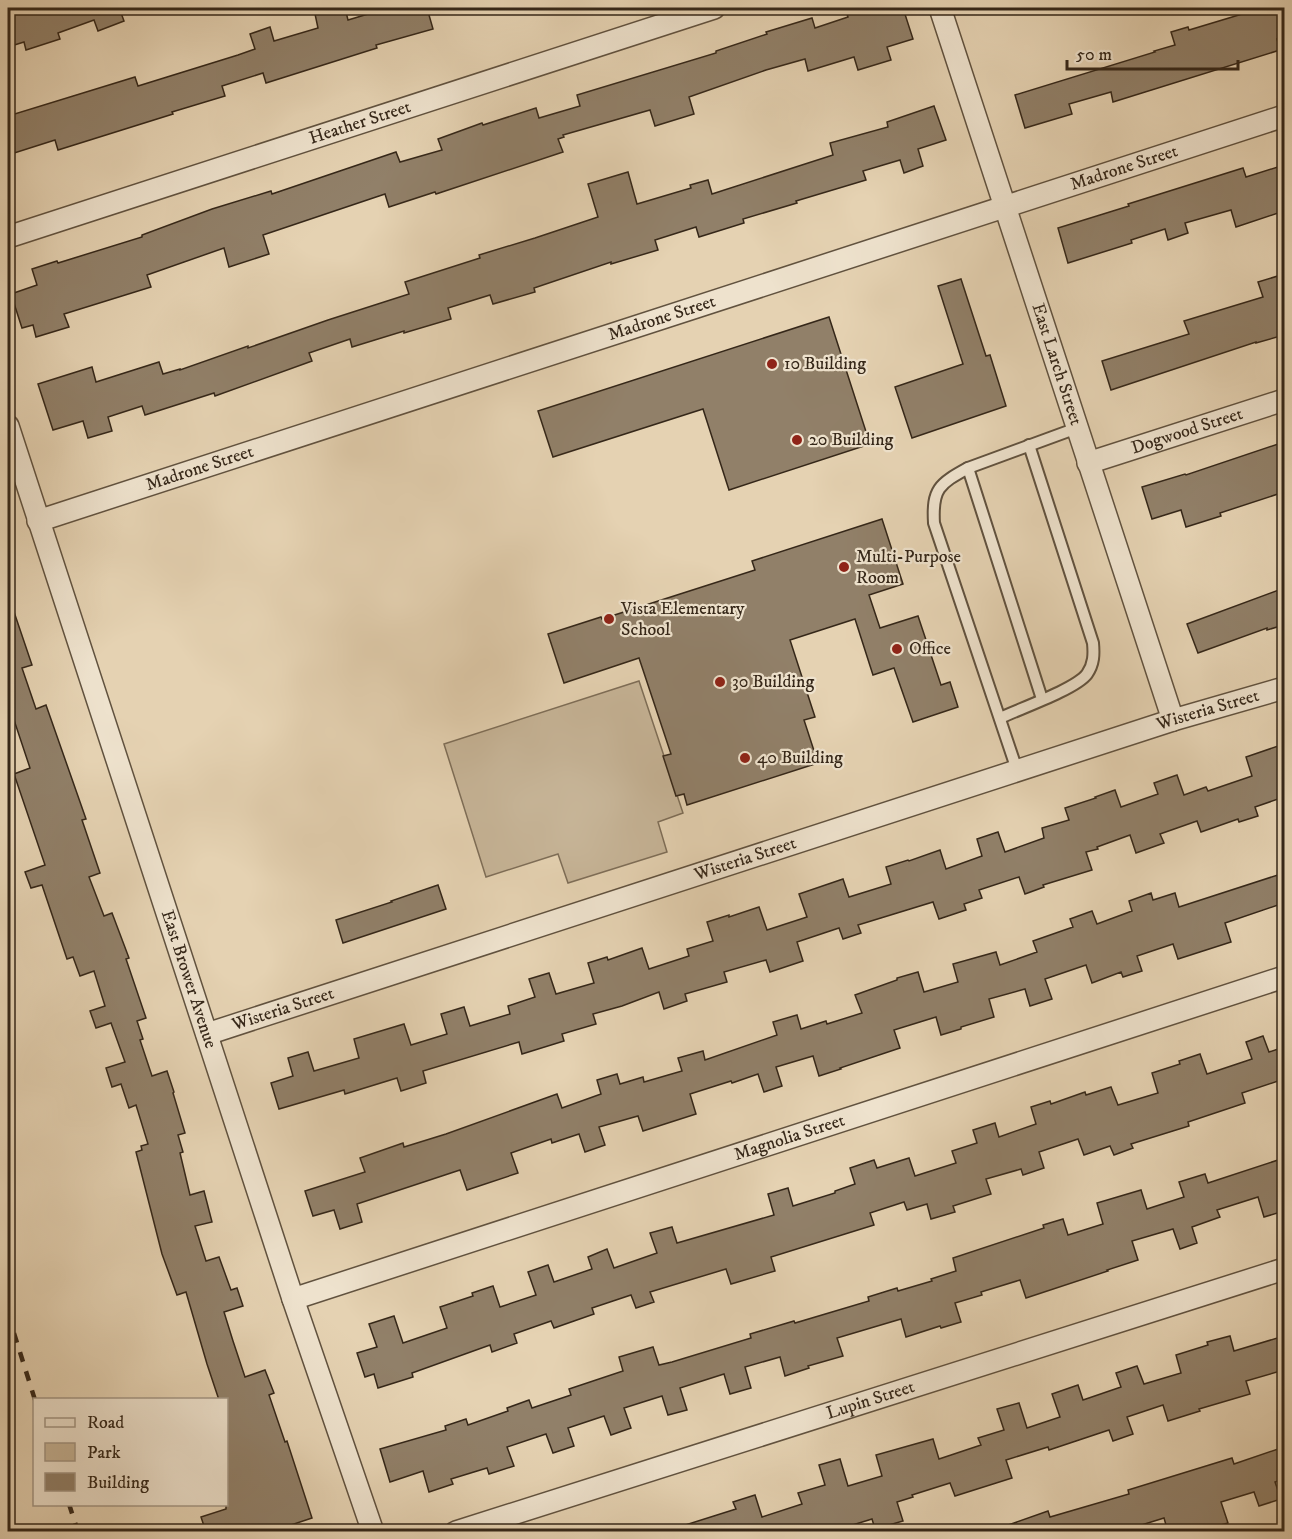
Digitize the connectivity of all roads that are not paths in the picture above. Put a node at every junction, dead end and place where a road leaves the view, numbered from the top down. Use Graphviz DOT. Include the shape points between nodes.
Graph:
graph roads {
  1 [pos="714,8"];
  2 [pos="940,8"];
  3 [pos="1284,116"];
  4 [pos="1005,207"];
  5 [pos="8,237"];
  6 [pos="1284,400"];
  7 [pos="8,426"];
  8 [pos="1077,428"];
  9 [pos="1029,445"];
  10 [pos="1088,463"];
  11 [pos="968,468"];
  12 [pos="38,521"];
  13 [pos="1284,688"];
  14 [pos="1042,699"];
  15 [pos="1000,718"];
  16 [pos="1173,720"];
  17 [pos="1017,770"];
  18 [pos="1284,977"];
  19 [pos="207,1034"];
  20 [pos="1284,1269"];
  21 [pos="293,1299"];
  22 [pos="373,1532"];
  23 [pos="456,1532"];
  1 -- 5 [label="street, Heather Street"];
  2 -- 4 [label="street, East Larch Street"];
  3 -- 4 [label="street, Madrone Street"];
  4 -- 8 [label="street, East Larch Street"];
  4 -- 12 [label="street, Madrone Street"];
  6 -- 10 [label="street, Dogwood Street"];
  7 -- 12 [label="street, East Brower Avenue"];
  8 -- 9 [label="lane"];
  8 -- 10 [label="street, East Larch Street"];
  9 -- 11 [label="lane"];
  9 -- 14 [label="lane" via="1093,643 1094,659 1087,674"];
  10 -- 16 [label="street, East Larch Street"];
  11 -- 14 [label="lane"];
  11 -- 15 [label="lane" via="938,490 933,504 934,523"];
  12 -- 19 [label="street, East Brower Avenue"];
  13 -- 16 [label="street, Wisteria Street"];
  14 -- 15 [label="lane"];
  15 -- 17 [label="lane"];
  16 -- 17 [label="street, Wisteria Street"];
  17 -- 19 [label="street, Wisteria Street"];
  18 -- 21 [label="street, Magnolia Street"];
  19 -- 21 [label="street, East Brower Avenue"];
  20 -- 23 [label="street, Lupin Street"];
  21 -- 22 [label="street, East Brower Avenue"];
}
